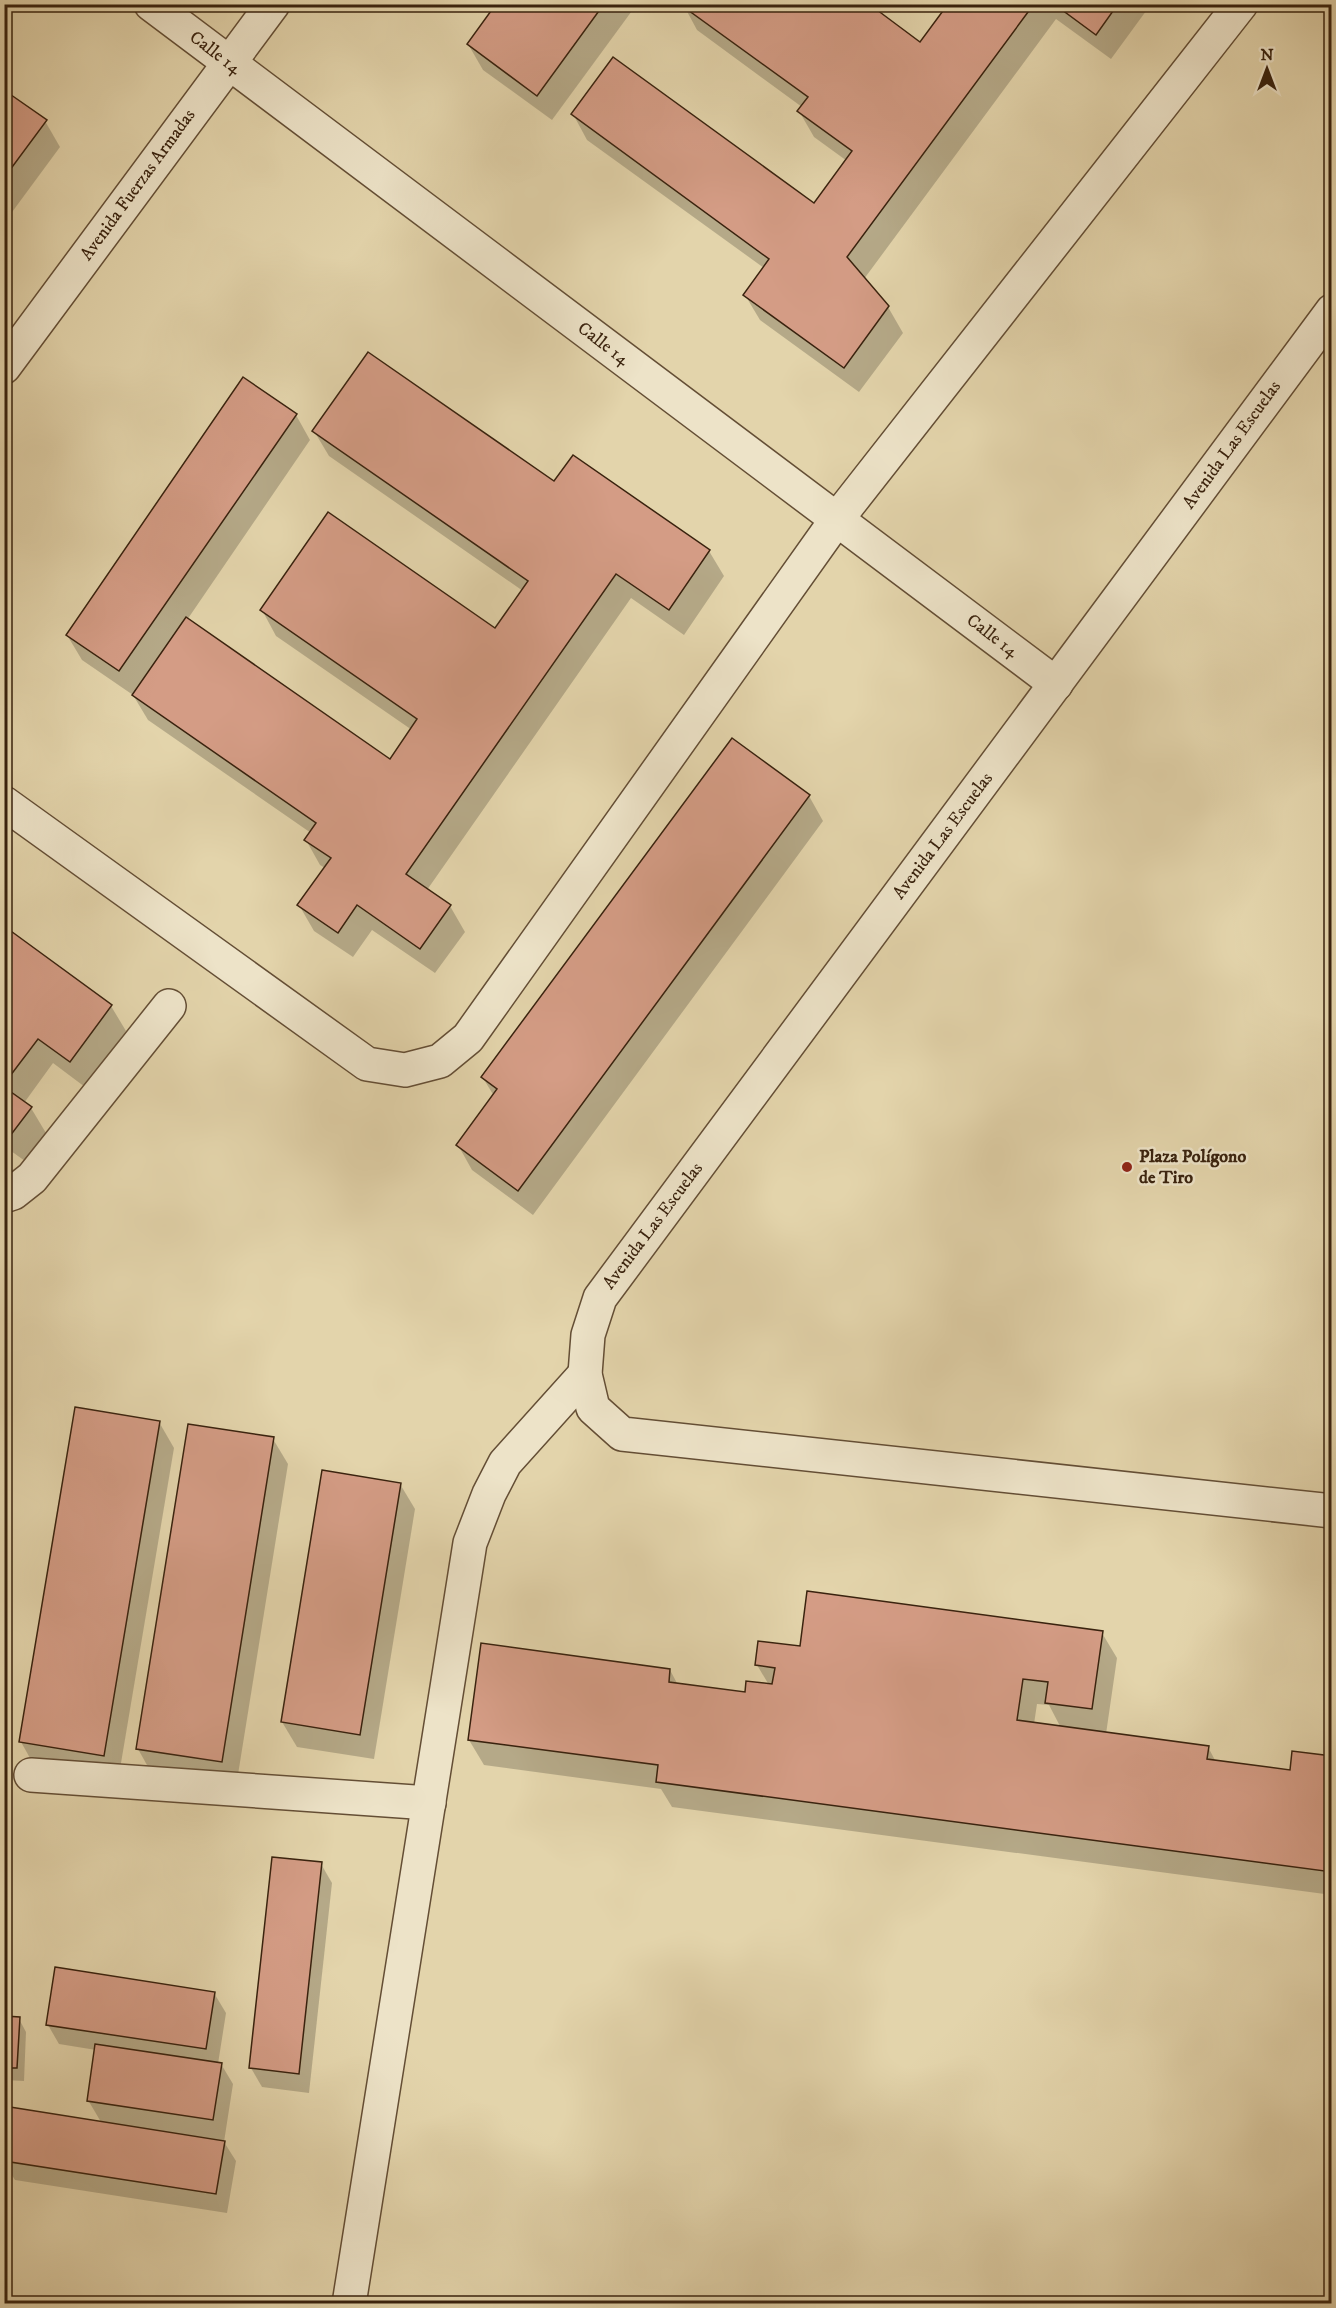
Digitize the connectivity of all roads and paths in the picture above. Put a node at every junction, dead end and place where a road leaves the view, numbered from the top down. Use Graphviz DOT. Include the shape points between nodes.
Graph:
graph roads {
  1 [pos="151,4"];
  2 [pos="273,4"];
  3 [pos="1241,4"];
  4 [pos="228,63"];
  5 [pos="1332,311"];
  6 [pos="4,367"];
  7 [pos="837,519"];
  8 [pos="1056,684"];
  9 [pos="4,802"];
  10 [pos="169,1006"];
  11 [pos="4,1196"];
  12 [pos="585,1374"];
  13 [pos="1332,1511"];
  14 [pos="31,1775"];
  15 [pos="429,1803"];
  16 [pos="349,2304"];
  1 -- 4 [label="street, Calle 14"];
  2 -- 4 [label="street, Avenida Fuerzas Armadas"];
  3 -- 7 [label="street"];
  4 -- 6 [label="street, Avenida Fuerzas Armadas"];
  4 -- 7 [label="street, Calle 14"];
  5 -- 8 [label="street, Avenida Las Escuelas"];
  7 -- 8 [label="street, Calle 14"];
  7 -- 9 [label="street" via="468,1038 440,1060 405,1070 367,1064"];
  8 -- 12 [label="street, Avenida Las Escuelas" via="600,1298 588,1335"];
  10 -- 11 [label="street" via="32,1178"];
  12 -- 13 [label="street, Avenida Las Escuelas" via="593,1408 622,1434"];
  12 -- 15 [label="street" via="505,1463 470,1543"];
  14 -- 15 [label="street"];
  15 -- 16 [label="street"];
}
